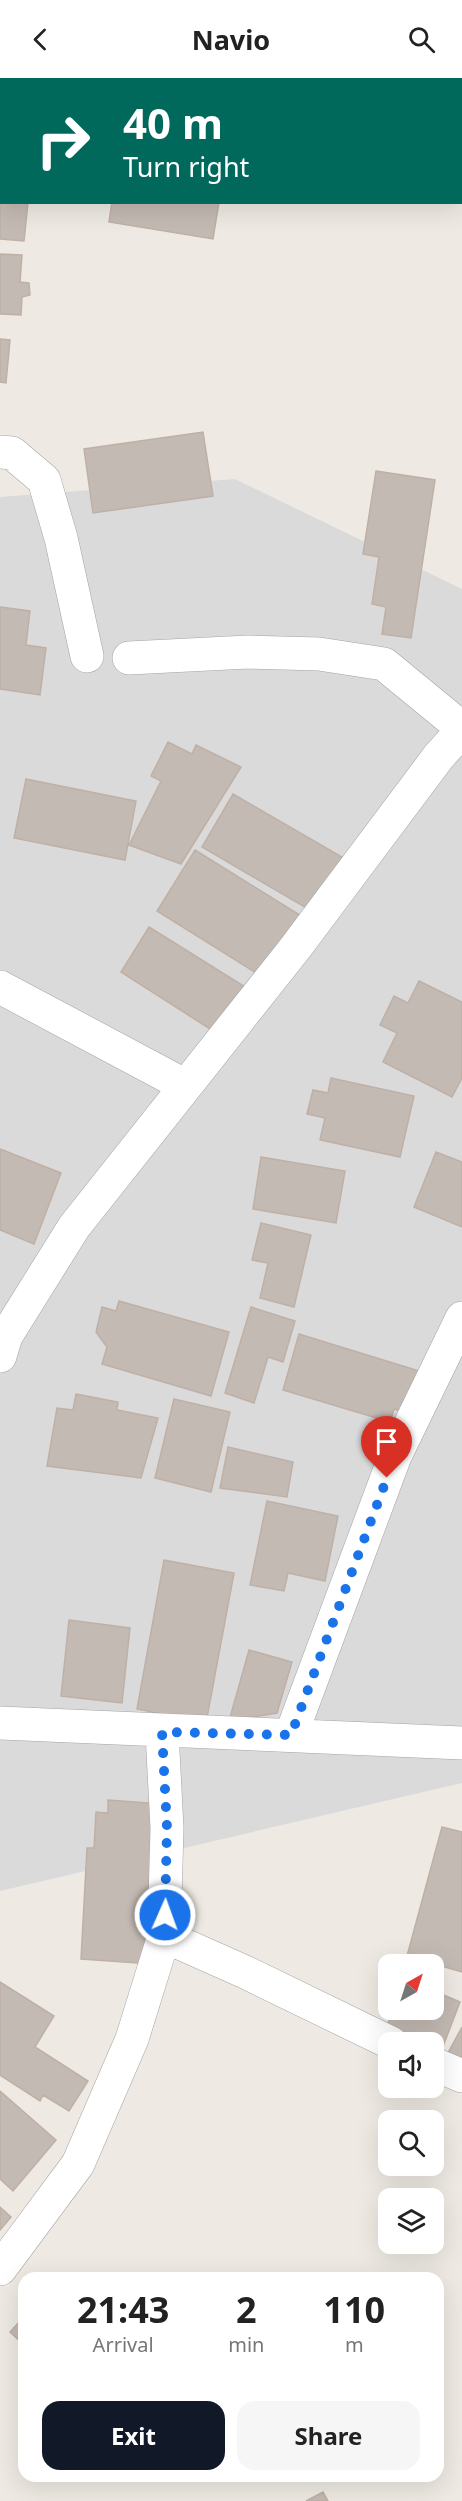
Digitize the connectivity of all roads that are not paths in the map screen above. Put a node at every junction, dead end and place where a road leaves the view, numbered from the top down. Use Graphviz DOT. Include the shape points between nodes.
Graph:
graph roads {
  1 [pos="0,452"];
  2 [pos="87,656"];
  3 [pos="129,658"];
  4 [pos="462,729"];
  5 [pos="0,987"];
  6 [pos="184,1085"];
  7 [pos="462,1318"];
  8 [pos="0,1356"];
  9 [pos="0,1723"];
  10 [pos="162,1732"];
  11 [pos="291,1735"];
  12 [pos="462,1743"];
  13 [pos="164,1936"];
  14 [pos="378,2037"];
  15 [pos="444,2068"];
  16 [pos="462,2076"];
  17 [pos="0,2269"];
  1 -- 2 [label="street" via="12,453 44,480"];
  3 -- 4 [label="street" via="248,652 319,654 384,664"];
  4 -- 6 [label="street" via="296,947"];
  5 -- 6 [label="street"];
  6 -- 8 [label="street" via="74,1227 6,1336"];
  7 -- 11 [label="street" via="395,1456"];
  9 -- 10 [label="street"];
  10 -- 11 [label="street"];
  10 -- 13 [label="street" via="167,1828"];
  11 -- 12 [label="street"];
  13 -- 14 [label="street"];
  13 -- 17 [label="street" via="132,2039 78,2164"];
  15 -- 16 [label="street"];
}
